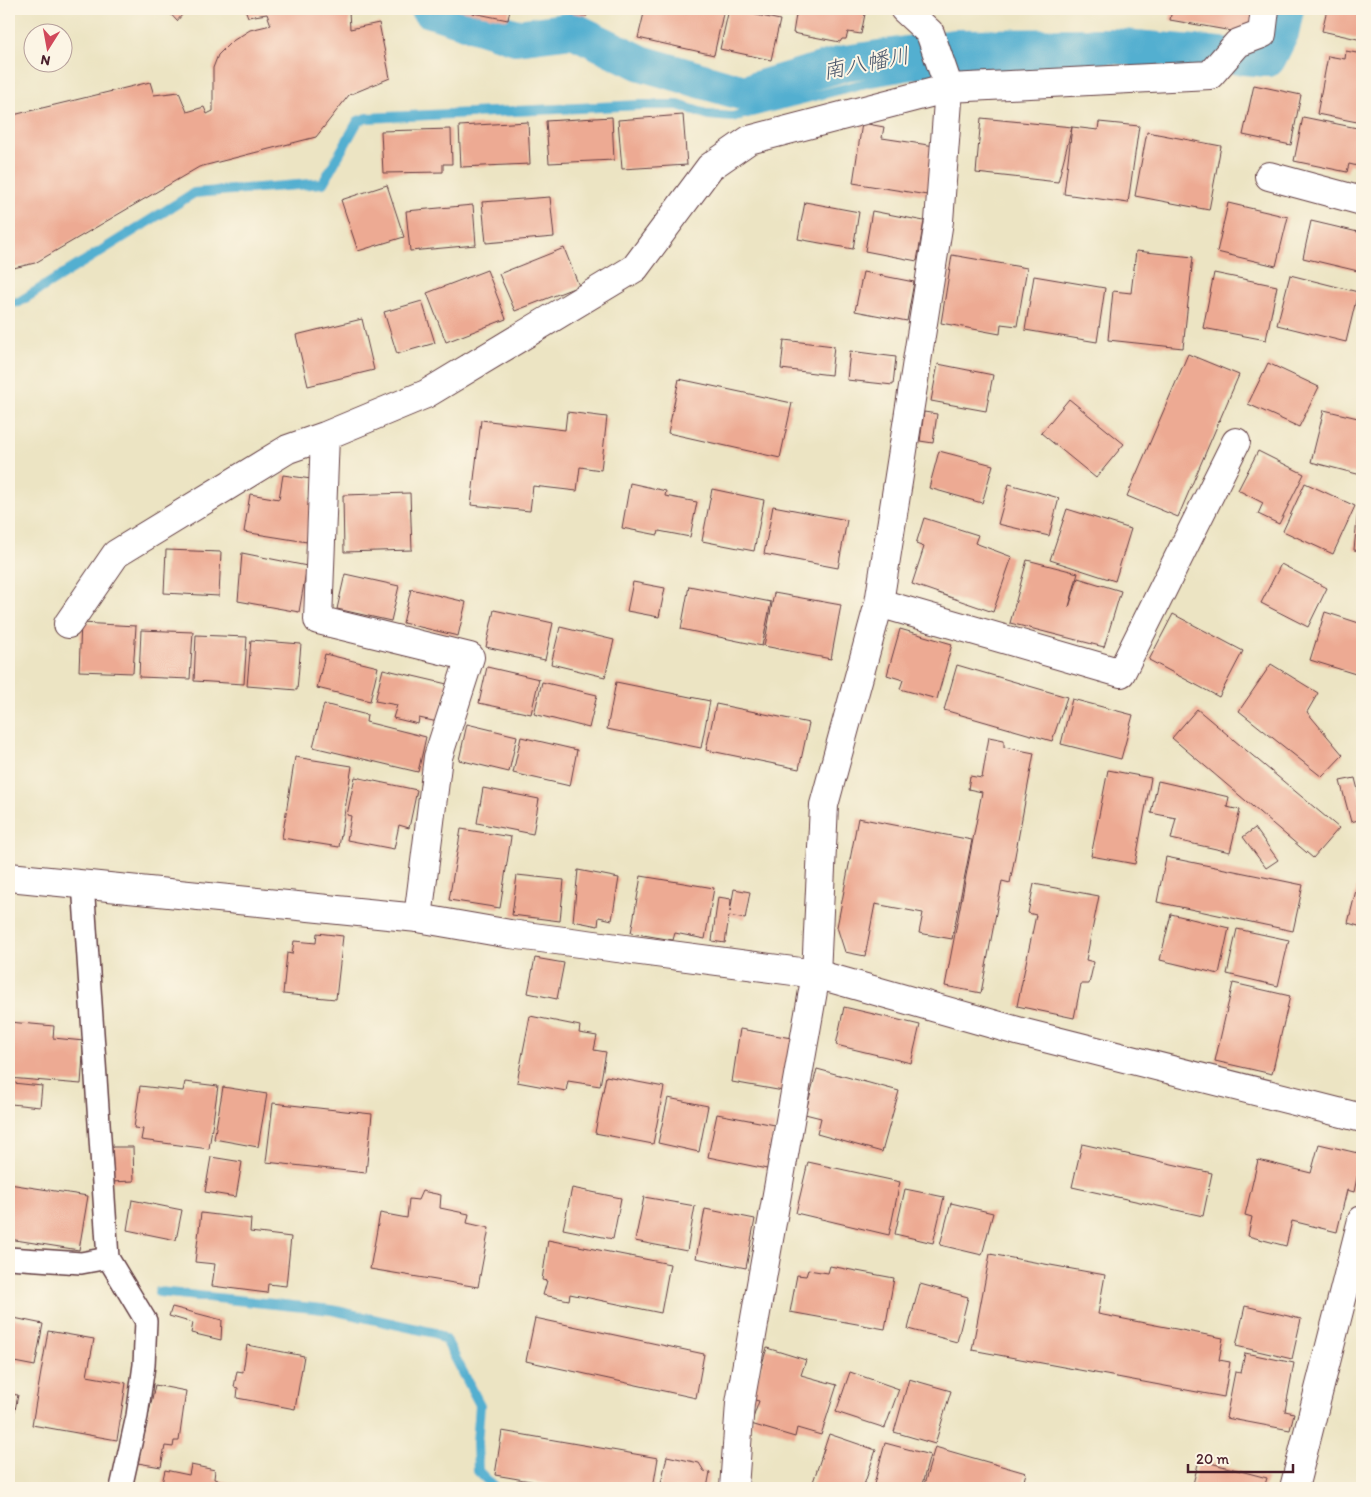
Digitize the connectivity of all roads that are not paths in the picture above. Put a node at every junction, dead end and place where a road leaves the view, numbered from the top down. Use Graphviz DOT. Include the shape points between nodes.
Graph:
graph roads {
  1 [pos="904,9"];
  2 [pos="1265,9"];
  3 [pos="947,83"];
  4 [pos="1269,176"];
  5 [pos="1362,201"];
  6 [pos="325,436"];
  7 [pos="1236,442"];
  8 [pos="879,603"];
  9 [pos="68,624"];
  10 [pos="9,876"];
  11 [pos="83,883"];
  12 [pos="418,918"];
  13 [pos="816,974"];
  14 [pos="1362,1118"];
  15 [pos="1362,1220"];
  16 [pos="9,1258"];
  17 [pos="108,1258"];
  18 [pos="121,1488"];
  19 [pos="734,1488"];
  20 [pos="1294,1488"];
  1 -- 3 [label="street" via="930,33"];
  2 -- 3 [label="street" via="1262,34 1238,44 1210,75"];
  3 -- 6 [label="street" via="749,140 710,167 635,268 426,394"];
  3 -- 8 [label="street" via="938,221"];
  4 -- 5 [label="street"];
  6 -- 9 [label="street" via="288,450 116,554"];
  6 -- 12 [label="street" via="318,620 470,657 438,757"];
  7 -- 8 [label="street" via="1121,673"];
  8 -- 13 [label="street" via="824,805"];
  10 -- 11 [label="street"];
  11 -- 12 [label="street"];
  11 -- 17 [label="lane"];
  12 -- 13 [label="street" via="510,934"];
  13 -- 14 [label="street" via="1021,1032"];
  13 -- 19 [label="street" via="740,1403"];
  15 -- 20 [label="street"];
  16 -- 17 [label="lane" via="81,1263"];
  17 -- 18 [label="lane" via="146,1321 137,1416"];
}
